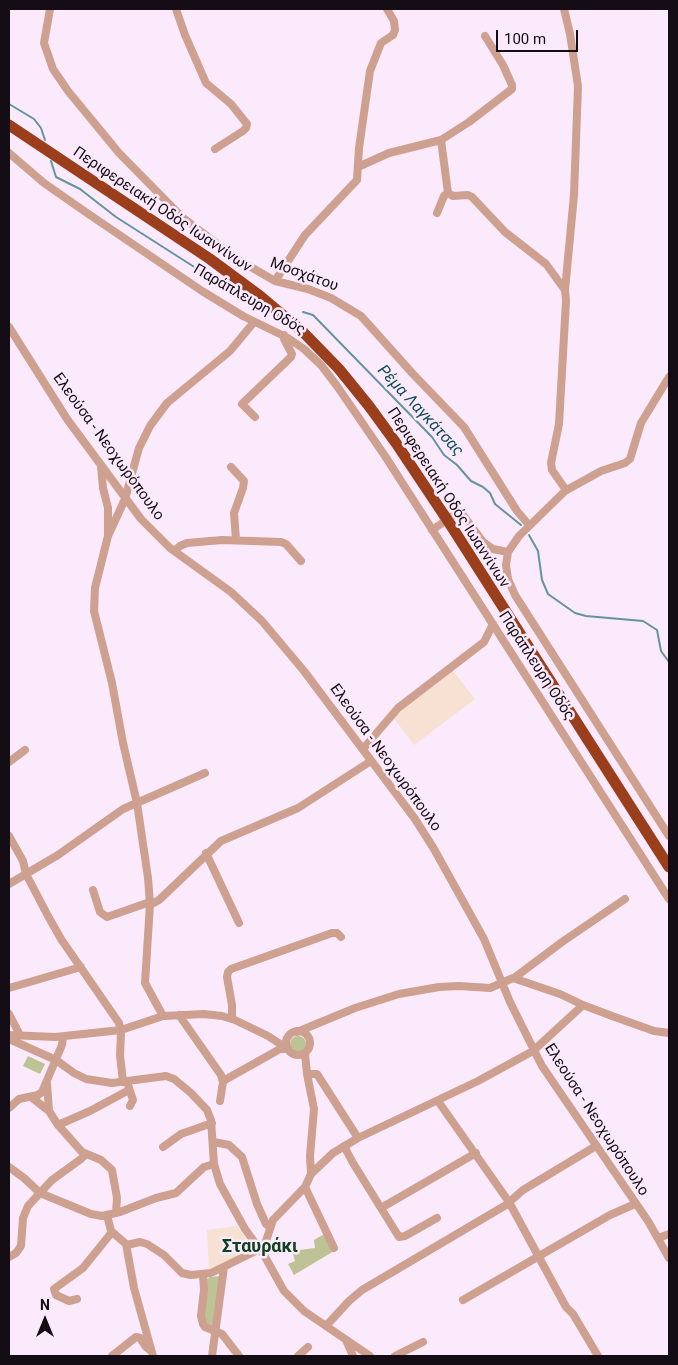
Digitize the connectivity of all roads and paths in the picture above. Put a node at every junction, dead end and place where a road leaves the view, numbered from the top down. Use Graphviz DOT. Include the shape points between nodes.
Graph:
graph roads {
  1 [pos="50,9"];
  2 [pos="176,9"];
  3 [pos="387,9"];
  4 [pos="564,9"];
  5 [pos="485,36"];
  6 [pos="9,125"];
  7 [pos="440,140"];
  8 [pos="215,149"];
  9 [pos="9,153"];
  10 [pos="358,167"];
  11 [pos="448,193"];
  12 [pos="437,213"];
  13 [pos="275,281"];
  14 [pos="565,290"];
  15 [pos="254,322"];
  16 [pos="9,327"];
  17 [pos="284,335"];
  18 [pos="669,377"];
  19 [pos="255,416"];
  20 [pos="101,466"];
  21 [pos="231,467"];
  22 [pos="566,490"];
  23 [pos="126,499"];
  24 [pos="529,525"];
  25 [pos="432,530"];
  26 [pos="108,536"];
  27 [pos="236,540"];
  28 [pos="174,551"];
  29 [pos="508,552"];
  30 [pos="301,561"];
  31 [pos="493,624"];
  32 [pos="25,750"];
  33 [pos="363,750"];
  34 [pos="371,760"];
  35 [pos="9,762"];
  36 [pos="205,773"];
  37 [pos="137,803"];
  38 [pos="9,836"];
  39 [pos="669,836"];
  40 [pos="206,853"];
  41 [pos="669,867"];
  42 [pos="26,874"];
  43 [pos="9,884"];
  44 [pos="93,890"];
  45 [pos="625,898"];
  46 [pos="669,899"];
  47 [pos="150,904"];
  48 [pos="239,923"];
  49 [pos="340,937"];
  50 [pos="80,967"];
  51 [pos="514,978"];
  52 [pos="502,983"];
  53 [pos="9,988"];
  54 [pos="583,1005"];
  55 [pos="9,1014"];
  56 [pos="179,1014"];
  57 [pos="163,1016"];
  58 [pos="232,1018"];
  59 [pos="318,1024"];
  60 [pos="121,1030"];
  61 [pos="294,1033"];
  62 [pos="669,1033"];
  63 [pos="9,1035"];
  64 [pos="20,1035"];
  65 [pos="268,1036"];
  66 [pos="63,1037"];
  67 [pos="9,1039"];
  68 [pos="310,1039"];
  69 [pos="533,1051"];
  70 [pos="291,1052"];
  71 [pos="305,1053"];
  72 [pos="56,1060"];
  73 [pos="307,1074"];
  74 [pos="223,1081"];
  75 [pos="46,1084"];
  76 [pos="126,1084"];
  77 [pos="31,1096"];
  78 [pos="220,1101"];
  79 [pos="438,1101"];
  80 [pos="130,1106"];
  81 [pos="9,1108"];
  82 [pos="49,1111"];
  83 [pos="212,1123"];
  84 [pos="58,1125"];
  85 [pos="358,1138"];
  86 [pos="214,1142"];
  87 [pos="344,1146"];
  88 [pos="596,1146"];
  89 [pos="163,1147"];
  90 [pos="476,1153"];
  91 [pos="85,1154"];
  92 [pos="214,1164"];
  93 [pos="9,1167"];
  94 [pos="311,1174"];
  95 [pos="305,1187"];
  96 [pos="40,1193"];
  97 [pos="509,1202"];
  98 [pos="635,1204"];
  99 [pos="381,1208"];
  100 [pos="116,1213"];
  101 [pos="107,1215"];
  102 [pos="437,1218"];
  103 [pos="270,1227"];
  104 [pos="112,1232"];
  105 [pos="669,1234"];
  106 [pos="658,1238"];
  107 [pos="127,1246"];
  108 [pos="334,1248"];
  109 [pos="260,1251"];
  110 [pos="538,1256"];
  111 [pos="9,1257"];
  112 [pos="669,1258"];
  113 [pos="224,1267"];
  114 [pos="204,1274"];
  115 [pos="77,1299"];
  116 [pos="463,1300"];
  117 [pos="326,1326"];
  118 [pos="216,1330"];
  119 [pos="346,1339"];
  120 [pos="423,1342"];
  121 [pos="308,1347"];
  122 [pos="152,1353"];
  123 [pos="112,1356"];
  124 [pos="212,1356"];
  125 [pos="239,1356"];
  126 [pos="298,1356"];
  127 [pos="353,1356"];
  128 [pos="370,1356"];
  129 [pos="395,1356"];
  130 [pos="598,1356"];
  1 -- 13 [label="street, Μοσχάτου" via="44,39 51,64 105,138 183,218 237,259"];
  2 -- 8 [label="street" via="206,83 231,104 247,124 243,131"];
  3 -- 10 [label="street" via="395,31 381,43 370,71"];
  4 -- 14 [label="street" via="578,86 574,195"];
  5 -- 7 [label="street" via="503,65 512,88"];
  6 -- 41 [label="highway, Περιφερειακή Οδός Ιωαννίνων" via="210,259 304,333 340,369 396,443 447,520"];
  7 -- 10 [label="street" via="388,153"];
  7 -- 11 [label="street"];
  9 -- 15 [label="street, Παράπλευρη Οδός" via="87,213"];
  10 -- 13 [label="street" via="356,183 305,235"];
  11 -- 12 [label="street"];
  11 -- 14 [label="street" via="472,197 505,232 546,264"];
  13 -- 24 [label="street, Μοσχάτου" via="331,298 366,320 464,427 516,511"];
  14 -- 22 [label="street" via="560,424 551,462 552,470"];
  15 -- 17 [label="street, Παράπλευρη Οδός"];
  15 -- 23 [label="street" via="230,350 167,403 150,426 139,448"];
  16 -- 20 [label="street, Ελεούσα - Νεοχωρόπουλο"];
  17 -- 19 [label="street" via="291,357 242,404"];
  17 -- 25 [label="street, Παράπλευρη Οδός" via="309,354 330,377"];
  18 -- 22 [label="street" via="641,423 630,460"];
  20 -- 23 [label="street, Ελεούσα - Νεοχωρόπουλο"];
  20 -- 26 [label="street" via="108,508"];
  21 -- 27 [label="street" via="244,481 234,513"];
  22 -- 24 [label="street"];
  23 -- 26 [label="street"];
  23 -- 28 [label="street, Ελεούσα - Νεοχωρόπουλο" via="141,520"];
  24 -- 29 [label="street"];
  25 -- 29 [label="street" via="460,511 483,542 493,549"];
  25 -- 31 [label="street, Παράπλευρη Οδός"];
  26 -- 37 [label="street" via="95,588 94,611"];
  27 -- 28 [label="street" via="188,543"];
  27 -- 30 [label="street" via="283,542"];
  28 -- 33 [label="street, Ελεούσα - Νεοχωρόπουλο" via="254,612 304,671"];
  29 -- 39 [label="street, Παράπλευρη Οδός" via="506,573 516,595"];
  31 -- 33 [label="street" via="484,642 398,708"];
  31 -- 46 [label="street, Παράπλευρη Οδός"];
  32 -- 35 [label="street"];
  33 -- 34 [label="street, Ελεούσα - Νεοχωρόπουλο"];
  34 -- 40 [label="street" via="298,808 220,841"];
  34 -- 52 [label="street, Ελεούσα - Νεοχωρόπουλο" via="434,849 484,939"];
  36 -- 37 [label="street"];
  37 -- 42 [label="street"];
  37 -- 47 [label="street"];
  38 -- 42 [label="street" via="23,861"];
  40 -- 47 [label="street" via="159,900"];
  40 -- 48 [label="street"];
  42 -- 43 [label="street"];
  42 -- 50 [label="street"];
  44 -- 47 [label="street" via="100,912 107,917"];
  45 -- 51 [label="street"];
  47 -- 57 [label="street" via="144,977"];
  49 -- 58 [label="street" via="337,933 332,934 231,969 227,977"];
  50 -- 53 [label="street"];
  50 -- 60 [label="street"];
  51 -- 52 [label="street"];
  51 -- 54 [label="street"];
  52 -- 59 [label="street" via="490,988 450,986 413,991 360,1006"];
  52 -- 69 [label="street, Ελεούσα - Νεοχωρόπουλο"];
  54 -- 62 [label="street" via="654,1031"];
  54 -- 69 [label="street"];
  55 -- 64 [label="street"];
  56 -- 57 [label="street"];
  56 -- 58 [label="street"];
  56 -- 74 [label="street"];
  57 -- 60 [label="street"];
  58 -- 65 [label="street"];
  59 -- 61 [label="street"];
  59 -- 68 [label="street"];
  60 -- 66 [label="street"];
  60 -- 76 [label="street" via="120,1055"];
  61 -- 65 [label="street"];
  61 -- 68 [label="street" via="305,1033"];
  61 -- 70 [label="street" via="287,1041"];
  63 -- 64 [label="street"];
  64 -- 66 [label="street"];
  65 -- 70 [label="street"];
  66 -- 72 [label="street"];
  67 -- 72 [label="street"];
  68 -- 71 [label="street" via="310,1047"];
  69 -- 79 [label="street"];
  69 -- 88 [label="street, Ελεούσα - Νεοχωρόπουλο"];
  70 -- 71 [label="street"];
  70 -- 73 [label="street"];
  70 -- 74 [label="street" via="280,1050"];
  71 -- 73 [label="street"];
  72 -- 75 [label="street"];
  72 -- 76 [label="street" via="86,1079"];
  73 -- 85 [label="street" via="317,1074"];
  73 -- 94 [label="street" via="314,1109"];
  74 -- 78 [label="street"];
  75 -- 77 [label="street" via="41,1093"];
  75 -- 82 [label="street"];
  76 -- 80 [label="street" via="133,1100"];
  76 -- 83 [label="street" via="162,1076 172,1078 196,1098 210,1115"];
  76 -- 84 [label="street" via="90,1111"];
  77 -- 81 [label="street" via="20,1099"];
  77 -- 82 [label="street"];
  79 -- 85 [label="street"];
  79 -- 90 [label="street"];
  82 -- 84 [label="street"];
  83 -- 86 [label="street"];
  83 -- 89 [label="street" via="181,1134"];
  84 -- 91 [label="street"];
  85 -- 87 [label="street"];
  86 -- 92 [label="street"];
  86 -- 103 [label="street" via="229,1145 242,1157 257,1204"];
  87 -- 94 [label="street"];
  87 -- 99 [label="street"];
  88 -- 97 [label="street" via="523,1190"];
  88 -- 98 [label="street, Ελεούσα - Νεοχωρόπουλο"];
  90 -- 97 [label="street"];
  90 -- 99 [label="street"];
  91 -- 96 [label="street"];
  91 -- 100 [label="street" via="101,1160 112,1170"];
  92 -- 100 [label="street" via="204,1167 176,1193"];
  92 -- 109 [label="street" via="223,1191"];
  93 -- 96 [label="street"];
  94 -- 95 [label="street"];
  95 -- 103 [label="street"];
  95 -- 108 [label="street"];
  96 -- 101 [label="street" via="91,1214"];
  96 -- 111 [label="street" via="24,1214 21,1246"];
  97 -- 110 [label="street"];
  97 -- 117 [label="street" via="362,1290"];
  98 -- 106 [label="street, Ελεούσα - Νεοχωρόπουλο"];
  98 -- 110 [label="street"];
  99 -- 102 [label="street" via="400,1237"];
  100 -- 101 [label="street"];
  101 -- 104 [label="street"];
  103 -- 109 [label="street" via="265,1246"];
  104 -- 107 [label="street"];
  104 -- 115 [label="street" via="83,1268 54,1289 56,1295 69,1302"];
  105 -- 106 [label="street"];
  106 -- 112 [label="street, Ελεούσα - Νεοχωρόπουλο"];
  107 -- 114 [label="street" via="138,1242 148,1244 182,1273"];
  107 -- 122 [label="street" via="134,1288"];
  109 -- 113 [label="street"];
  109 -- 117 [label="street" via="284,1291"];
  110 -- 116 [label="street"];
  110 -- 130 [label="street"];
  113 -- 114 [label="street"];
  113 -- 118 [label="street"];
  114 -- 118 [label="street" via="202,1320 205,1327"];
  117 -- 119 [label="street"];
  118 -- 124 [label="street"];
  118 -- 125 [label="street"];
  119 -- 127 [label="street"];
  119 -- 128 [label="street"];
  120 -- 129 [label="street"];
  121 -- 126 [label="street"];
  122 -- 123 [label="street" via="136,1337"];
}
